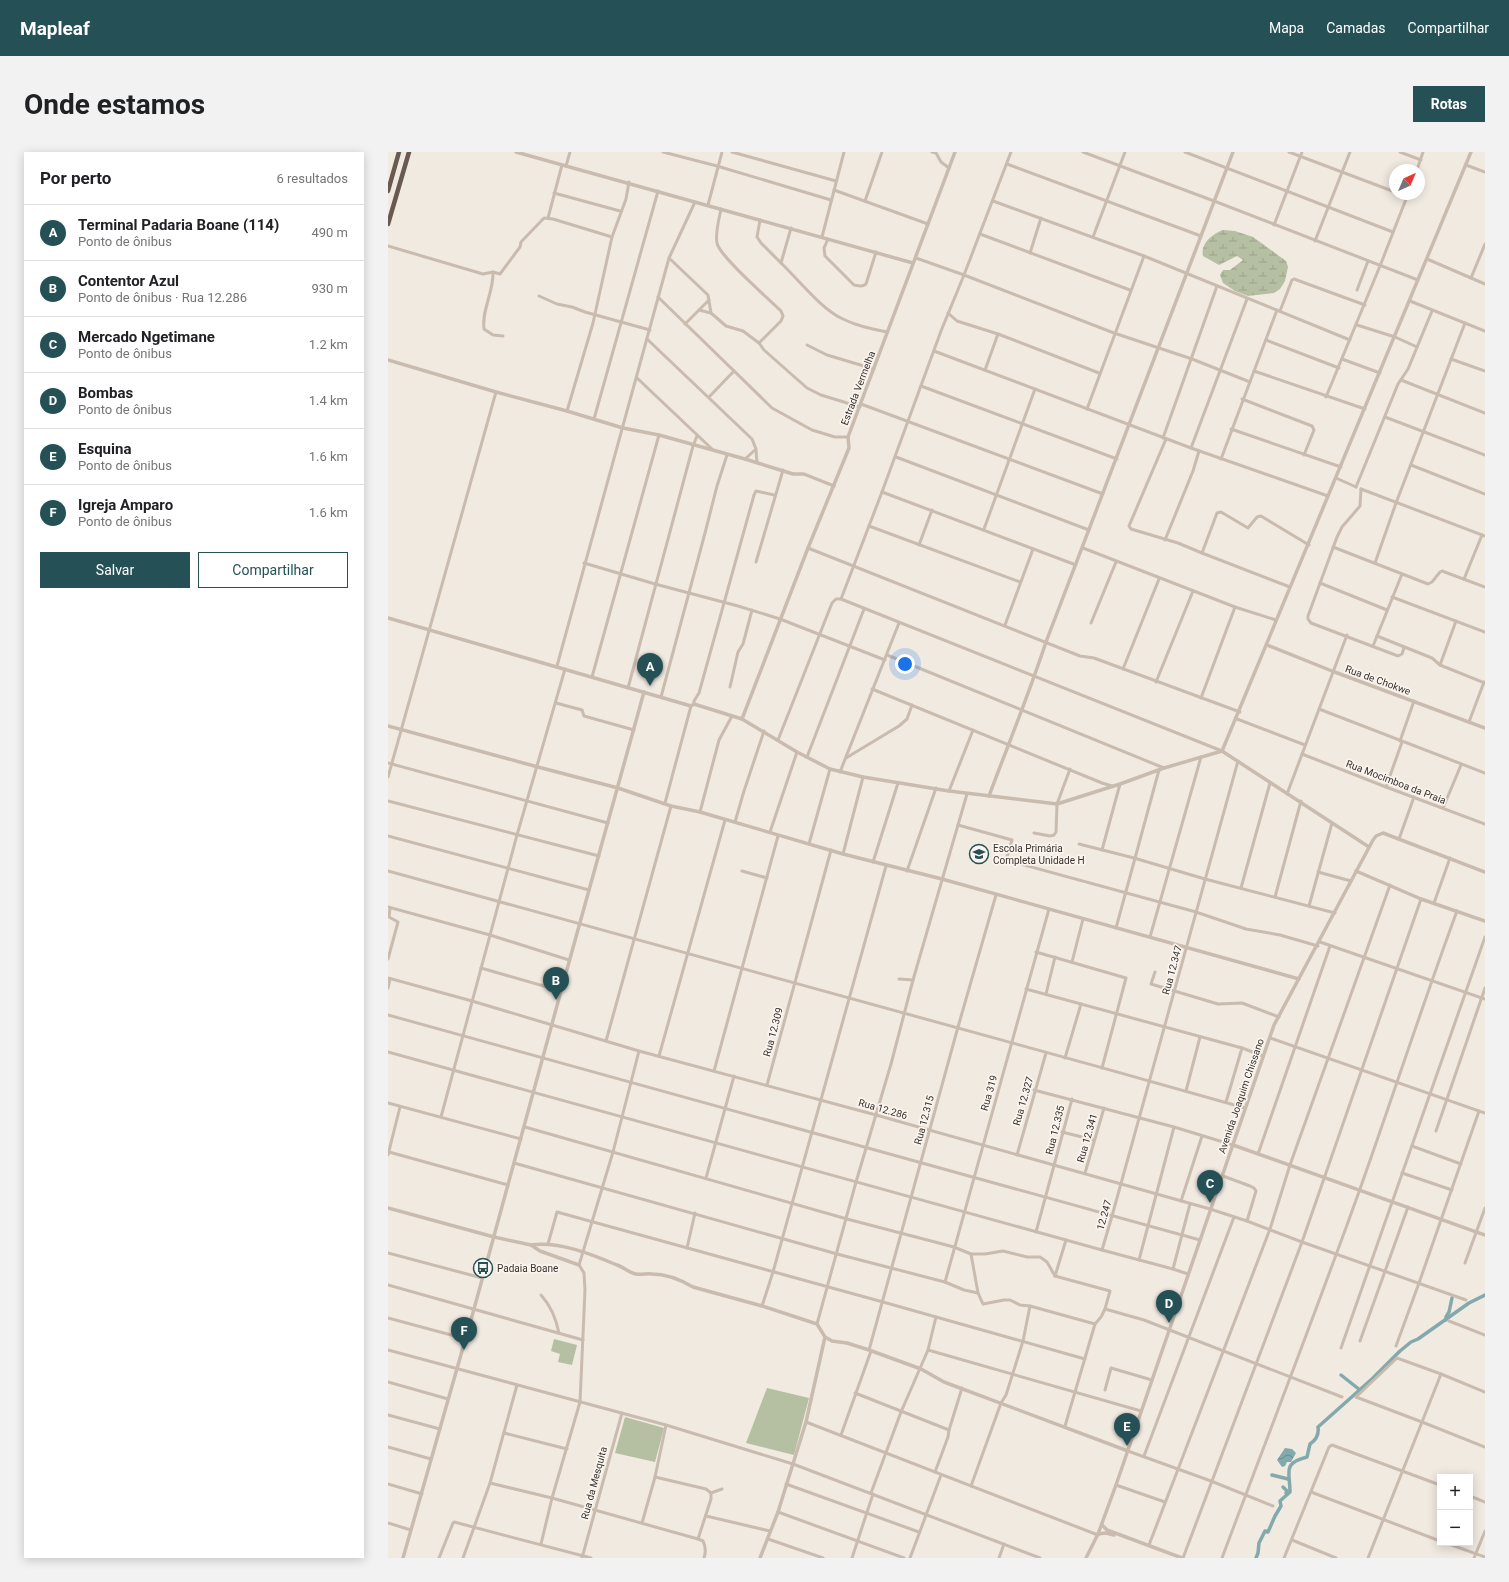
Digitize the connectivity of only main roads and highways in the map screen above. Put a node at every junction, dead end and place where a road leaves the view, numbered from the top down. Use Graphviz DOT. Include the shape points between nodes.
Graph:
graph roads {
  1 [pos="399,152"];
  2 [pos="409,152"];
  3 [pos="388,191"];
  4 [pos="388,224"];
  1 -- 3 [label="highway"];
  2 -- 4 [label="highway"];
}
